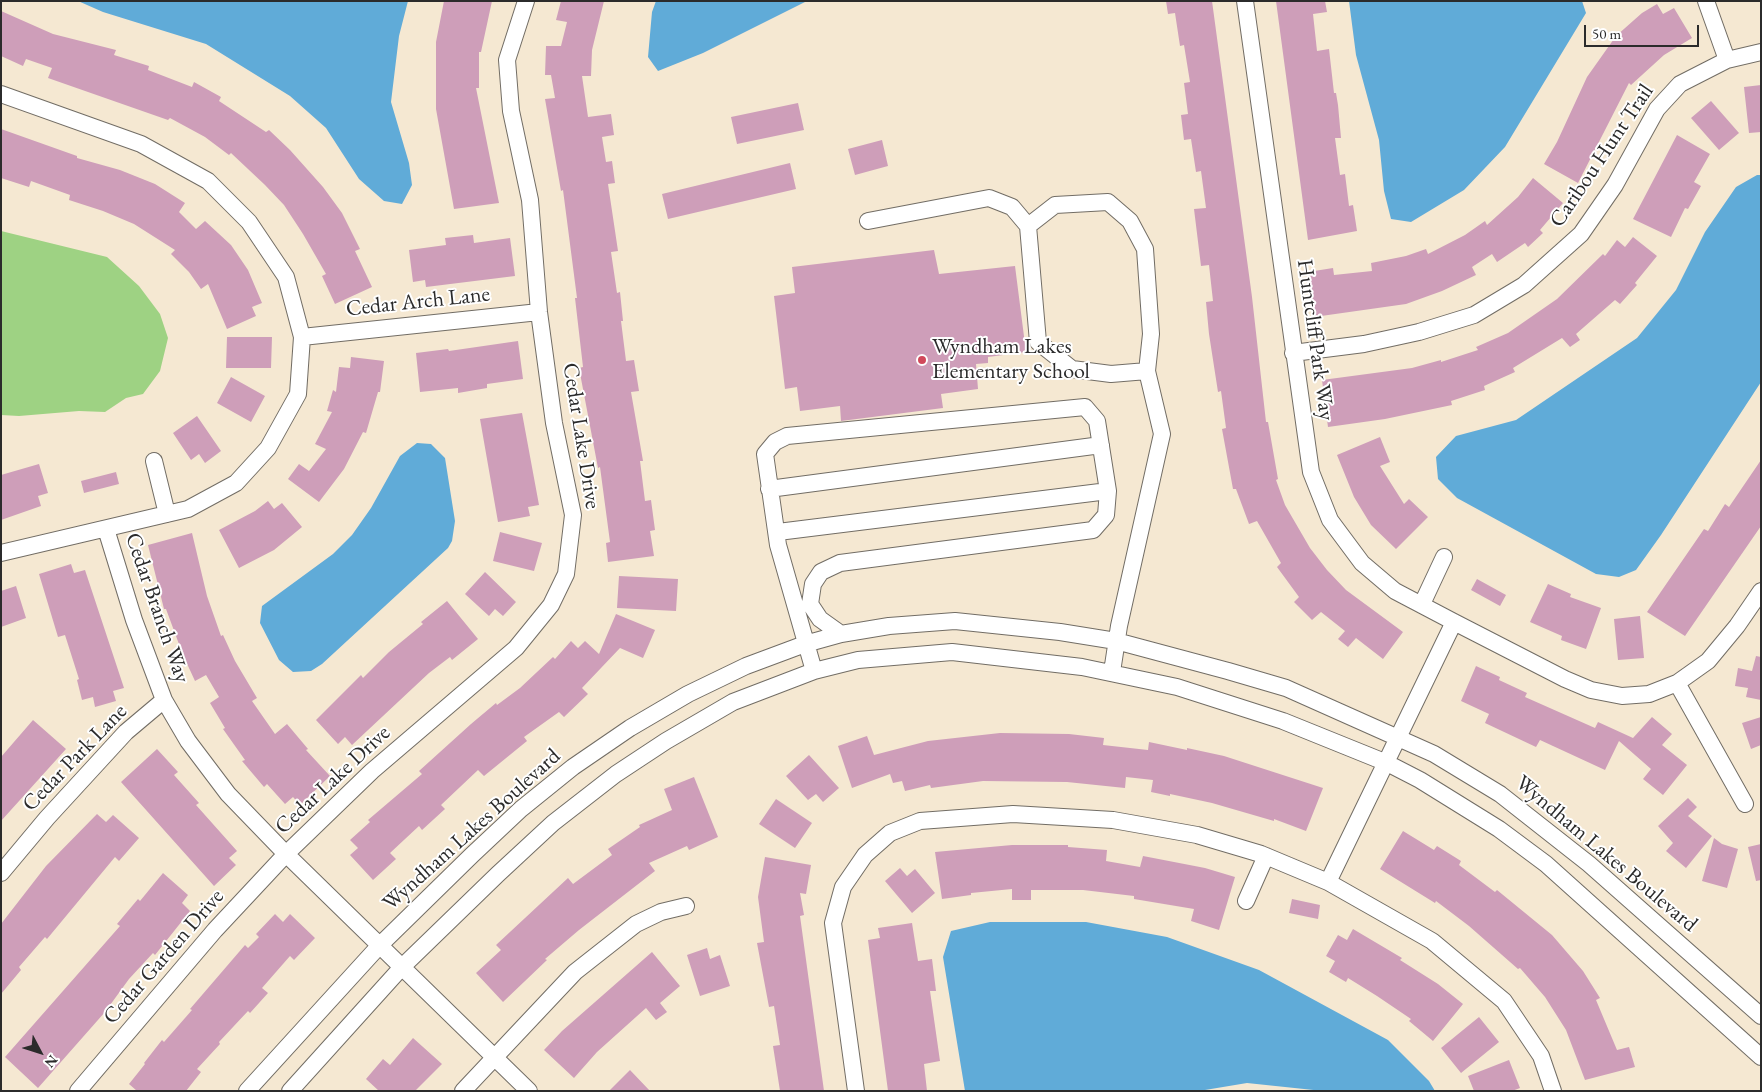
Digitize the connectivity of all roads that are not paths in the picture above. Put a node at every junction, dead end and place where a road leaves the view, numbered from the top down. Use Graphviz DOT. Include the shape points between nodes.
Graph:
graph roads {
  1 [pos="526,1"];
  2 [pos="1245,1"];
  3 [pos="1706,1"];
  4 [pos="1761,52"];
  5 [pos="1727,60"];
  6 [pos="1,94"];
  7 [pos="868,221"];
  8 [pos="1028,226"];
  9 [pos="539,312"];
  10 [pos="302,337"];
  11 [pos="1293,352"];
  12 [pos="1147,371"];
  13 [pos="1101,445"];
  14 [pos="154,461"];
  15 [pos="769,489"];
  16 [pos="1108,491"];
  17 [pos="168,514"];
  18 [pos="106,529"];
  19 [pos="778,532"];
  20 [pos="1,553"];
  21 [pos="1444,557"];
  22 [pos="1761,591"];
  23 [pos="1422,604"];
  24 [pos="1454,622"];
  25 [pos="841,634"];
  26 [pos="1116,642"];
  27 [pos="805,644"];
  28 [pos="814,671"];
  29 [pos="1112,672"];
  30 [pos="1677,682"];
  31 [pos="164,700"];
  32 [pos="1398,737"];
  33 [pos="1387,763"];
  34 [pos="1745,804"];
  35 [pos="286,854"];
  36 [pos="1266,856"];
  37 [pos="1,873"];
  38 [pos="1328,882"];
  39 [pos="1246,902"];
  40 [pos="686,906"];
  41 [pos="380,945"];
  42 [pos="402,968"];
  43 [pos="1761,1016"];
  44 [pos="494,1056"];
  45 [pos="1761,1057"];
  46 [pos="78,1091"];
  47 [pos="247,1091"];
  48 [pos="290,1091"];
  49 [pos="463,1091"];
  50 [pos="529,1091"];
  51 [pos="856,1091"];
  52 [pos="1553,1091"];
  1 -- 9 [label="street, Cedar Lake Drive" via="507,60 511,111 530,200"];
  2 -- 11 [label="street, Huntcliff Park Way"];
  3 -- 5 [label="street"];
  4 -- 5 [label="street"];
  5 -- 11 [label="street, Caribou Hunt Trail" via="1680,84 1657,109 1615,185 1582,234 1524,285 1474,315 1419,332 1364,344"];
  6 -- 10 [label="street, Cedar Branch Way" via="142,144 208,181 249,222 286,277"];
  7 -- 8 [label="street" via="989,198 1012,206"];
  8 -- 12 [label="street" via="1038,342 1072,369 1111,374"];
  8 -- 12 [label="street" via="1055,205 1108,202 1130,221 1145,249 1151,334"];
  9 -- 10 [label="street, Cedar Arch Lane"];
  9 -- 35 [label="street, Cedar Lake Drive" via="554,424 573,515 569,558 558,592 516,648 372,771"];
  10 -- 17 [label="street, Cedar Branch Way" via="298,394 268,448 236,483 188,509"];
  11 -- 23 [label="street, Huntcliff Park Way" via="1311,472 1330,520 1362,563 1395,591"];
  12 -- 26 [label="street" via="1162,434"];
  13 -- 15 [label="street"];
  13 -- 15 [label="street" via="1097,421 1085,407 787,436 775,442 764,454"];
  13 -- 16 [label="street"];
  14 -- 17 [label="street"];
  15 -- 19 [label="street"];
  16 -- 19 [label="street"];
  16 -- 25 [label="street" via="1106,515 1093,530 840,563 821,572 813,584 810,604 820,619"];
  17 -- 18 [label="street, Cedar Branch Way"];
  18 -- 20 [label="street"];
  18 -- 31 [label="street, Cedar Branch Way" via="134,620"];
  19 -- 27 [label="street" via="778,545"];
  21 -- 23 [label="street"];
  22 -- 30 [label="street, Huntcliff Park Way" via="1708,661"];
  23 -- 24 [label="street, Huntcliff Park Way"];
  24 -- 30 [label="street, Huntcliff Park Way" via="1591,690 1622,696 1649,694"];
  24 -- 32 [label="street"];
  25 -- 26 [label="street, Wyndham Lakes Boulevard" via="889,626 955,621 1060,632"];
  25 -- 27 [label="street, Wyndham Lakes Boulevard"];
  26 -- 29 [label="street"];
  26 -- 32 [label="street, Wyndham Lakes Boulevard" via="1286,688"];
  27 -- 28 [label="street"];
  27 -- 41 [label="street, Wyndham Lakes Boulevard" via="746,666 688,694 573,767 522,809"];
  28 -- 29 [label="street, Wyndham Lakes Boulevard" via="858,660 952,652"];
  28 -- 42 [label="street, Wyndham Lakes Boulevard" via="733,702 616,774 553,823"];
  29 -- 33 [label="street, Wyndham Lakes Boulevard" via="1177,688 1283,721"];
  30 -- 34 [label="street"];
  31 -- 35 [label="street, Cedar Branch Way" via="188,741 228,794"];
  31 -- 37 [label="street, Cedar Park Lane" via="126,732"];
  32 -- 33 [label="street"];
  32 -- 43 [label="street, Wyndham Lakes Boulevard" via="1434,754 1500,794 1590,864"];
  33 -- 38 [label="street"];
  33 -- 45 [label="street, Wyndham Lakes Boulevard" via="1499,829 1546,864"];
  35 -- 41 [label="street, Cedar Branch Way"];
  35 -- 46 [label="street, Cedar Garden Drive" via="215,930"];
  36 -- 38 [label="street"];
  36 -- 39 [label="street"];
  36 -- 51 [label="street" via="1197,835 1113,820 1013,814 920,821 890,833 865,855 843,888 833,923"];
  38 -- 52 [label="street" via="1432,941 1504,1001 1541,1056"];
  40 -- 44 [label="street" via="661,912 636,924 575,972"];
  41 -- 42 [label="street, Cedar Branch Way"];
  41 -- 47 [label="street, Wyndham Lakes Boulevard"];
  42 -- 44 [label="street, Cedar Branch Way"];
  42 -- 48 [label="street, Wyndham Lakes Boulevard"];
  44 -- 49 [label="street"];
  44 -- 50 [label="street, Cedar Branch Way"];
}
